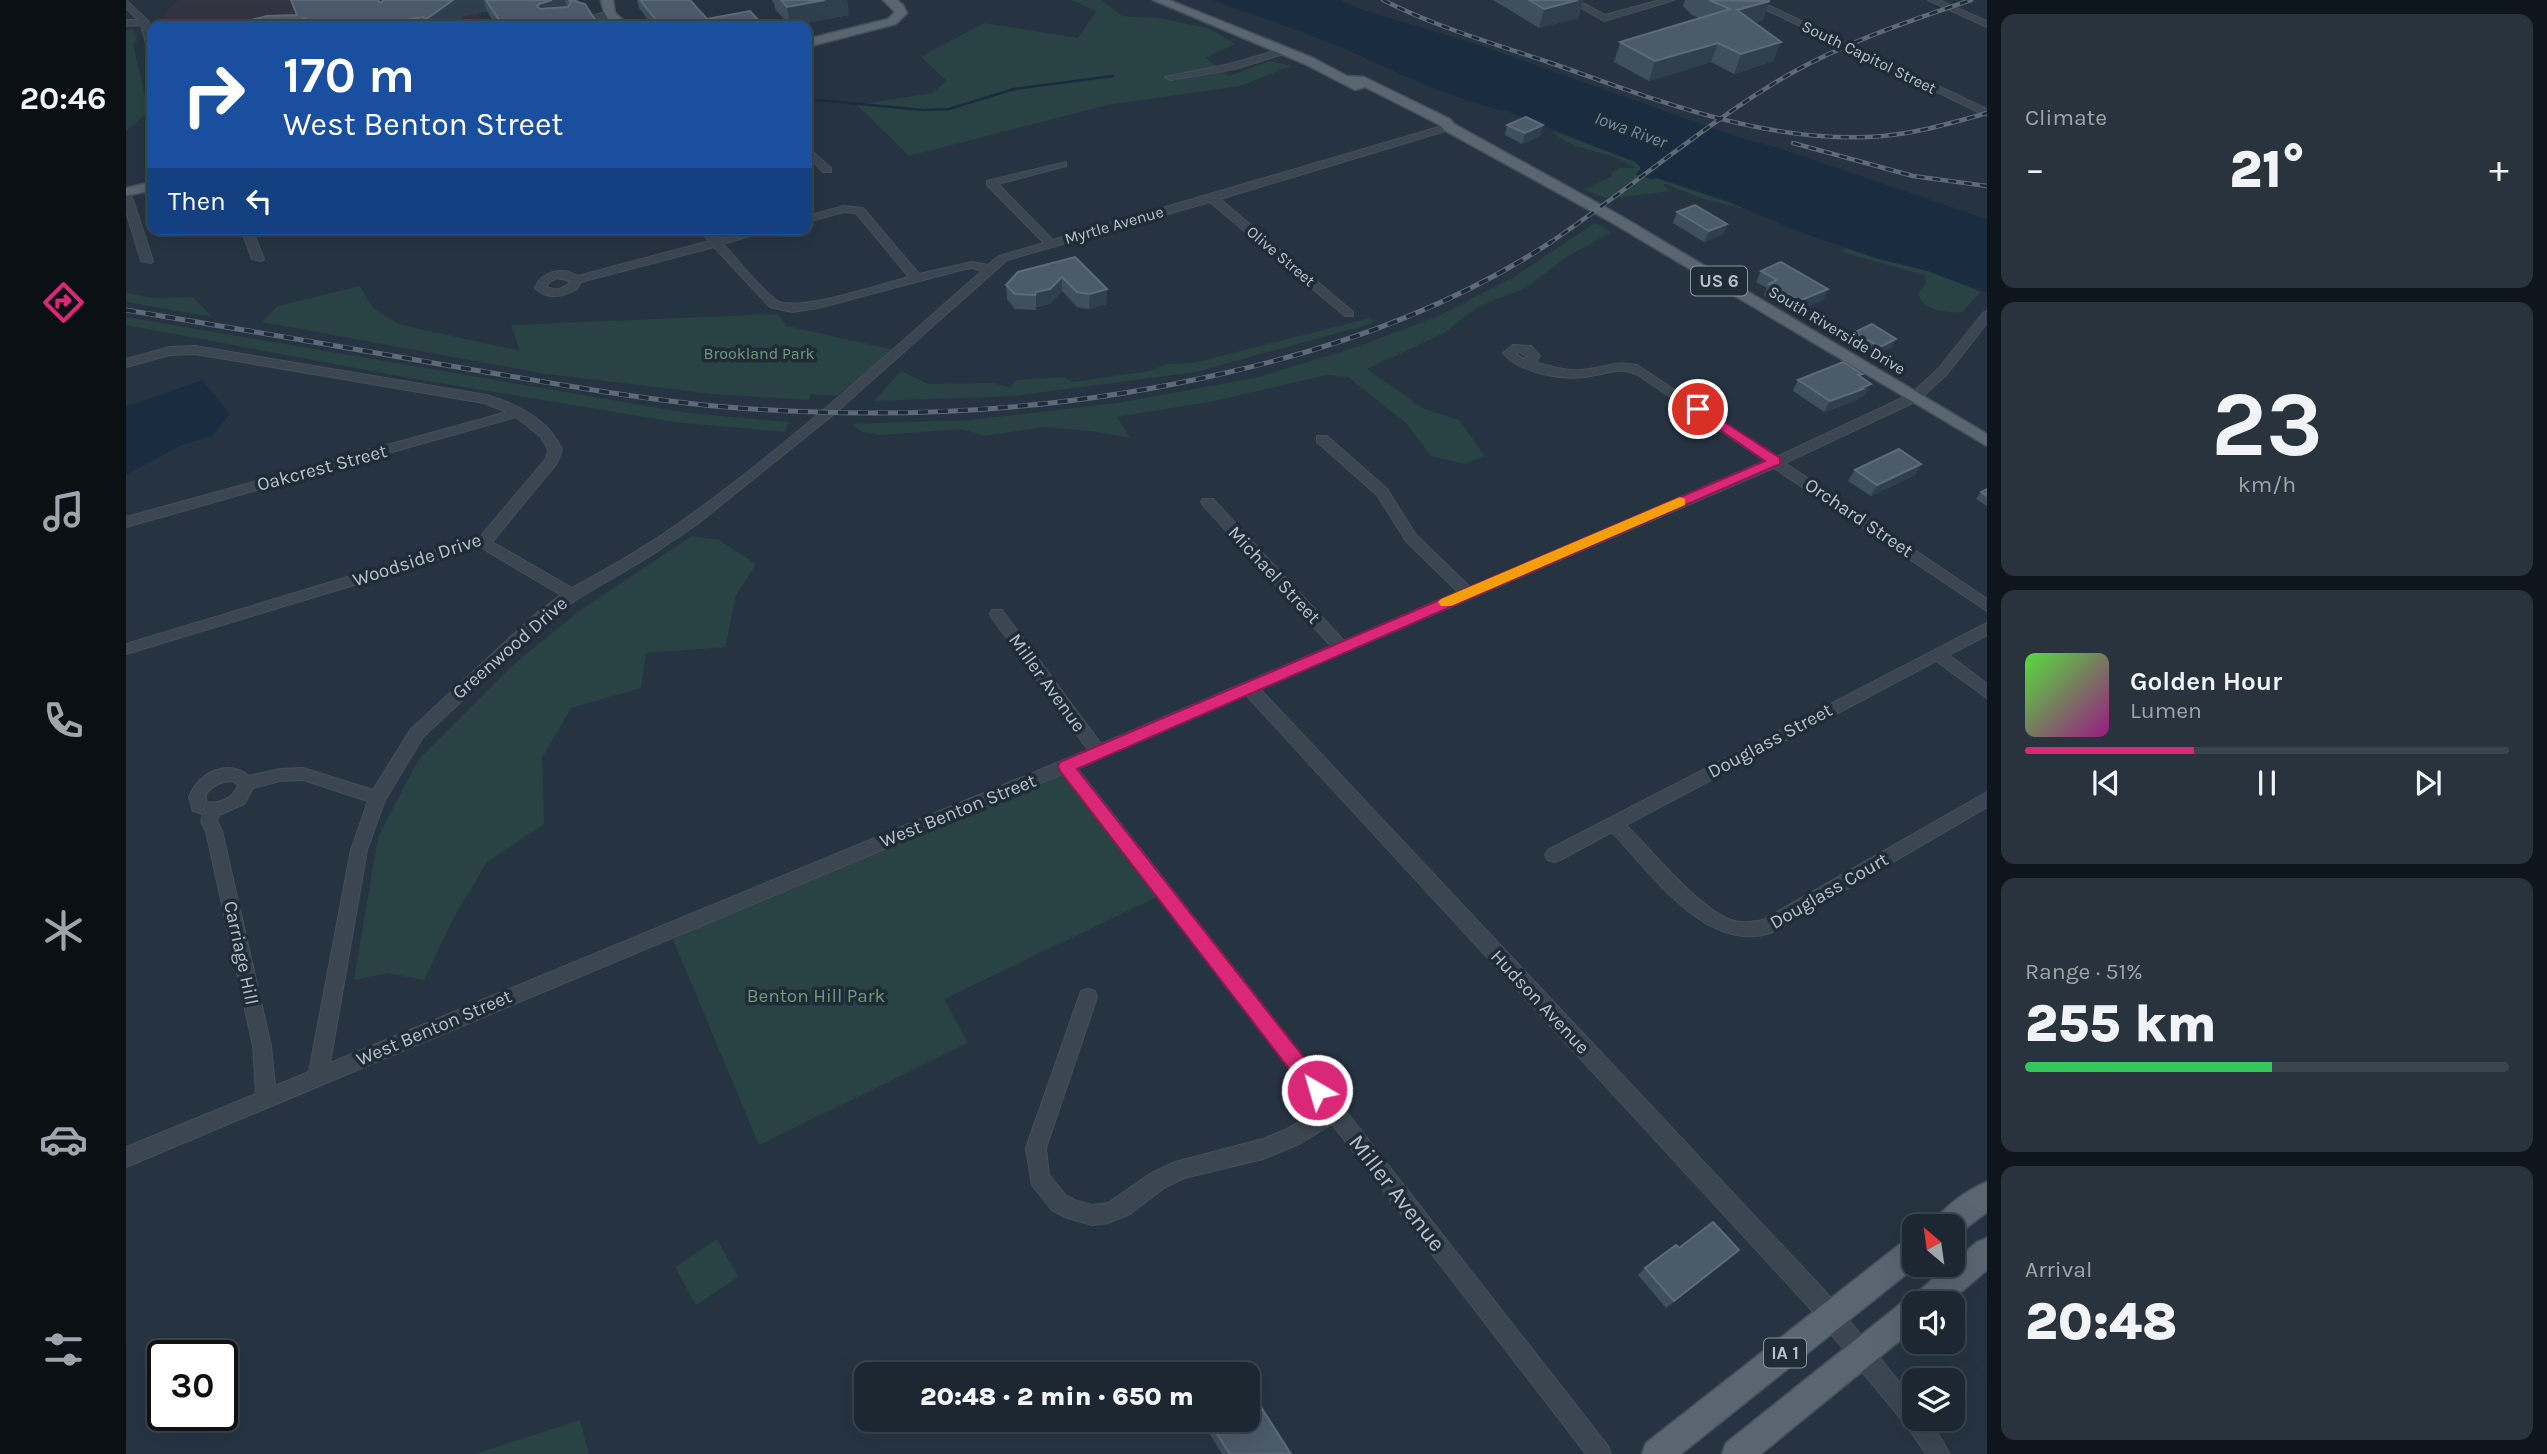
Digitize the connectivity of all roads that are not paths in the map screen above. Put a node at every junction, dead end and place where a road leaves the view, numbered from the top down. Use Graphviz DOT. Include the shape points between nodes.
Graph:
graph roads {
  1 [pos="607,0"];
  2 [pos="618,0"];
  3 [pos="889,0"];
  4 [pos="1159,0"];
  5 [pos="1571,0"];
  6 [pos="1670,0"];
  7 [pos="1750,0"];
  8 [pos="1932,0"];
  9 [pos="126,3"];
  10 [pos="609,14"];
  11 [pos="585,19"];
  12 [pos="619,21"];
  13 [pos="622,21"];
  14 [pos="145,22"];
  15 [pos="126,23"];
  16 [pos="1987,24"];
  17 [pos="147,29"];
  18 [pos="812,42"];
  19 [pos="1284,51"];
  20 [pos="1170,77"];
  21 [pos="1987,104"];
  22 [pos="1975,107"];
  23 [pos="1987,113"];
  24 [pos="1448,127"];
  25 [pos="812,155"];
  26 [pos="1062,164"];
  27 [pos="827,170"];
  28 [pos="147,187"];
  29 [pos="126,193"];
  30 [pos="1212,198"];
  31 [pos="812,218"];
  32 [pos="248,235"];
  33 [pos="709,235"];
  34 [pos="746,235"];
  35 [pos="716,243"];
  36 [pos="1051,243"];
  37 [pos="258,259"];
  38 [pos="147,261"];
  39 [pos="990,269"];
  40 [pos="917,279"];
  41 [pos="576,280"];
  42 [pos="1349,314"];
  43 [pos="1987,315"];
  44 [pos="1528,362"];
  45 [pos="126,363"];
  46 [pos="1915,397"];
  47 [pos="518,413"];
  48 [pos="1322,439"];
  49 [pos="1987,441"];
  50 [pos="1775,461"];
  51 [pos="1208,502"];
  52 [pos="126,522"];
  53 [pos="481,542"];
  54 [pos="1467,593"];
  55 [pos="572,595"];
  56 [pos="1987,606"];
  57 [pos="996,614"];
  58 [pos="1987,628"];
  59 [pos="1341,647"];
  60 [pos="126,649"];
  61 [pos="1937,654"];
  62 [pos="1248,687"];
  63 [pos="1987,692"];
  64 [pos="1098,752"];
  65 [pos="1066,766"];
  66 [pos="246,783"];
  67 [pos="377,797"];
  68 [pos="1987,799"];
  69 [pos="213,810"];
  70 [pos="1614,823"];
  71 [pos="1554,855"];
  72 [pos="1088,997"];
  73 [pos="318,1076"];
  74 [pos="266,1097"];
  75 [pos="1334,1112"];
  76 [pos="126,1157"];
  77 [pos="1987,1195"];
  78 [pos="1963,1214"];
  79 [pos="1987,1252"];
  80 [pos="1902,1260"];
  81 [pos="1940,1291"];
  82 [pos="1830,1317"];
  83 [pos="1902,1321"];
  84 [pos="1862,1354"];
  85 [pos="1902,1402"];
  86 [pos="1924,1431"];
  87 [pos="1601,1454"];
  88 [pos="1657,1454"];
  89 [pos="1737,1454"];
  90 [pos="1939,1454"];
  1 -- 10 [label="main road"];
  2 -- 13 [label="main road"];
  3 -- 18 [label="main road" via="899,7 899,18"];
  4 -- 19 [label="main road, South Riverside Drive / US 6"];
  5 -- 6 [label="street" via="1604,18"];
  7 -- 22 [label="street, South Capitol Street"];
  8 -- 16 [label="street"];
  9 -- 14 [label="street"];
  10 -- 11 [label="street"];
  10 -- 12 [label="main road"];
  14 -- 15 [label="street"];
  14 -- 17 [label="street"];
  19 -- 20 [label="street" via="1235,66"];
  19 -- 24 [label="main road, South Riverside Drive / US 6" via="1424,120"];
  21 -- 22 [label="street"];
  22 -- 23 [label="street, South Capitol Street"];
  24 -- 30 [label="street, Myrtle Avenue"];
  24 -- 46 [label="main road, South Riverside Drive / US 6" via="1575,195"];
  25 -- 27 [label="street"];
  26 -- 36 [label="street" via="991,183"];
  28 -- 29 [label="main road"];
  29 -- 38 [label="street"];
  30 -- 36 [label="street, Myrtle Avenue"];
  30 -- 42 [label="street, Olive Street"];
  31 -- 40 [label="street" via="849,208 862,213"];
  32 -- 37 [label="street"];
  33 -- 35 [label="street"];
  34 -- 35 [label="street"];
  35 -- 40 [label="street, Myrtle Avenue" via="780,307 801,309"];
  35 -- 41 [label="street"];
  36 -- 39 [label="street, Myrtle Avenue" via="1003,258"];
  39 -- 40 [label="street, Myrtle Avenue" via="967,266"];
  39 -- 55 [label="street, Greenwood Drive" via="830,411 691,522"];
  43 -- 46 [label="street, West Benton Street" via="1943,371"];
  44 -- 50 [label="street, Orchard Street" via="1550,371 1579,374 1625,365"];
  45 -- 47 [label="street, Woodside Drive" via="170,351 195,350 497,401"];
  46 -- 49 [label="main road, South Riverside Drive / US 6"];
  46 -- 50 [label="street, West Benton Street"];
  47 -- 52 [label="street, Oakcrest Street"];
  47 -- 53 [label="street, Woodside Drive" via="550,438 553,457 490,537"];
  48 -- 54 [label="street" via="1382,492 1411,538"];
  50 -- 54 [label="street, West Benton Street"];
  50 -- 56 [label="street, Orchard Street"];
  51 -- 59 [label="street, Michael Street"];
  53 -- 55 [label="street"];
  53 -- 60 [label="street, Woodside Drive"];
  54 -- 59 [label="street, West Benton Street"];
  55 -- 67 [label="street, Greenwood Drive" via="543,616 417,733"];
  57 -- 64 [label="street, Miller Avenue"];
  58 -- 61 [label="street, Douglass Street"];
  59 -- 62 [label="street, West Benton Street"];
  61 -- 63 [label="street"];
  61 -- 70 [label="street, Douglass Street"];
  62 -- 64 [label="street, West Benton Street"];
  62 -- 82 [label="street, Hudson Avenue"];
  64 -- 65 [label="street, West Benton Street"];
  65 -- 73 [label="street, West Benton Street"];
  65 -- 75 [label="street, Miller Avenue"];
  66 -- 67 [label="street, Carriage Hill" via="303,774"];
  66 -- 69 [label="street" via="236,802"];
  66 -- 69 [label="street, Carriage Hill" via="241,776 227,774 203,786 199,806"];
  67 -- 73 [label="street, Greenwood Drive" via="359,850"];
  68 -- 70 [label="street, Douglass Court" via="1754,931 1712,919"];
  69 -- 74 [label="street, Carriage Hill" via="209,821 262,1046"];
  70 -- 71 [label="street, Douglass Street"];
  72 -- 75 [label="street" via="1036,1148 1039,1178 1059,1203 1074,1211 1108,1213 1182,1169 1263,1149"];
  73 -- 74 [label="street, West Benton Street"];
  74 -- 76 [label="street, West Benton Street"];
  75 -- 87 [label="street, Miller Avenue"];
  77 -- 78 [label="main road"];
  79 -- 81 [label="main road"];
  80 -- 82 [label="main road, IA 1"];
  82 -- 84 [label="street, Hudson Avenue"];
  82 -- 88 [label="main road, IA 1"];
  83 -- 84 [label="main road, IA 1"];
  84 -- 85 [label="street, Hudson Avenue"];
  84 -- 89 [label="main road, IA 1"];
  86 -- 90 [label="street, Hudson Avenue"];
}
